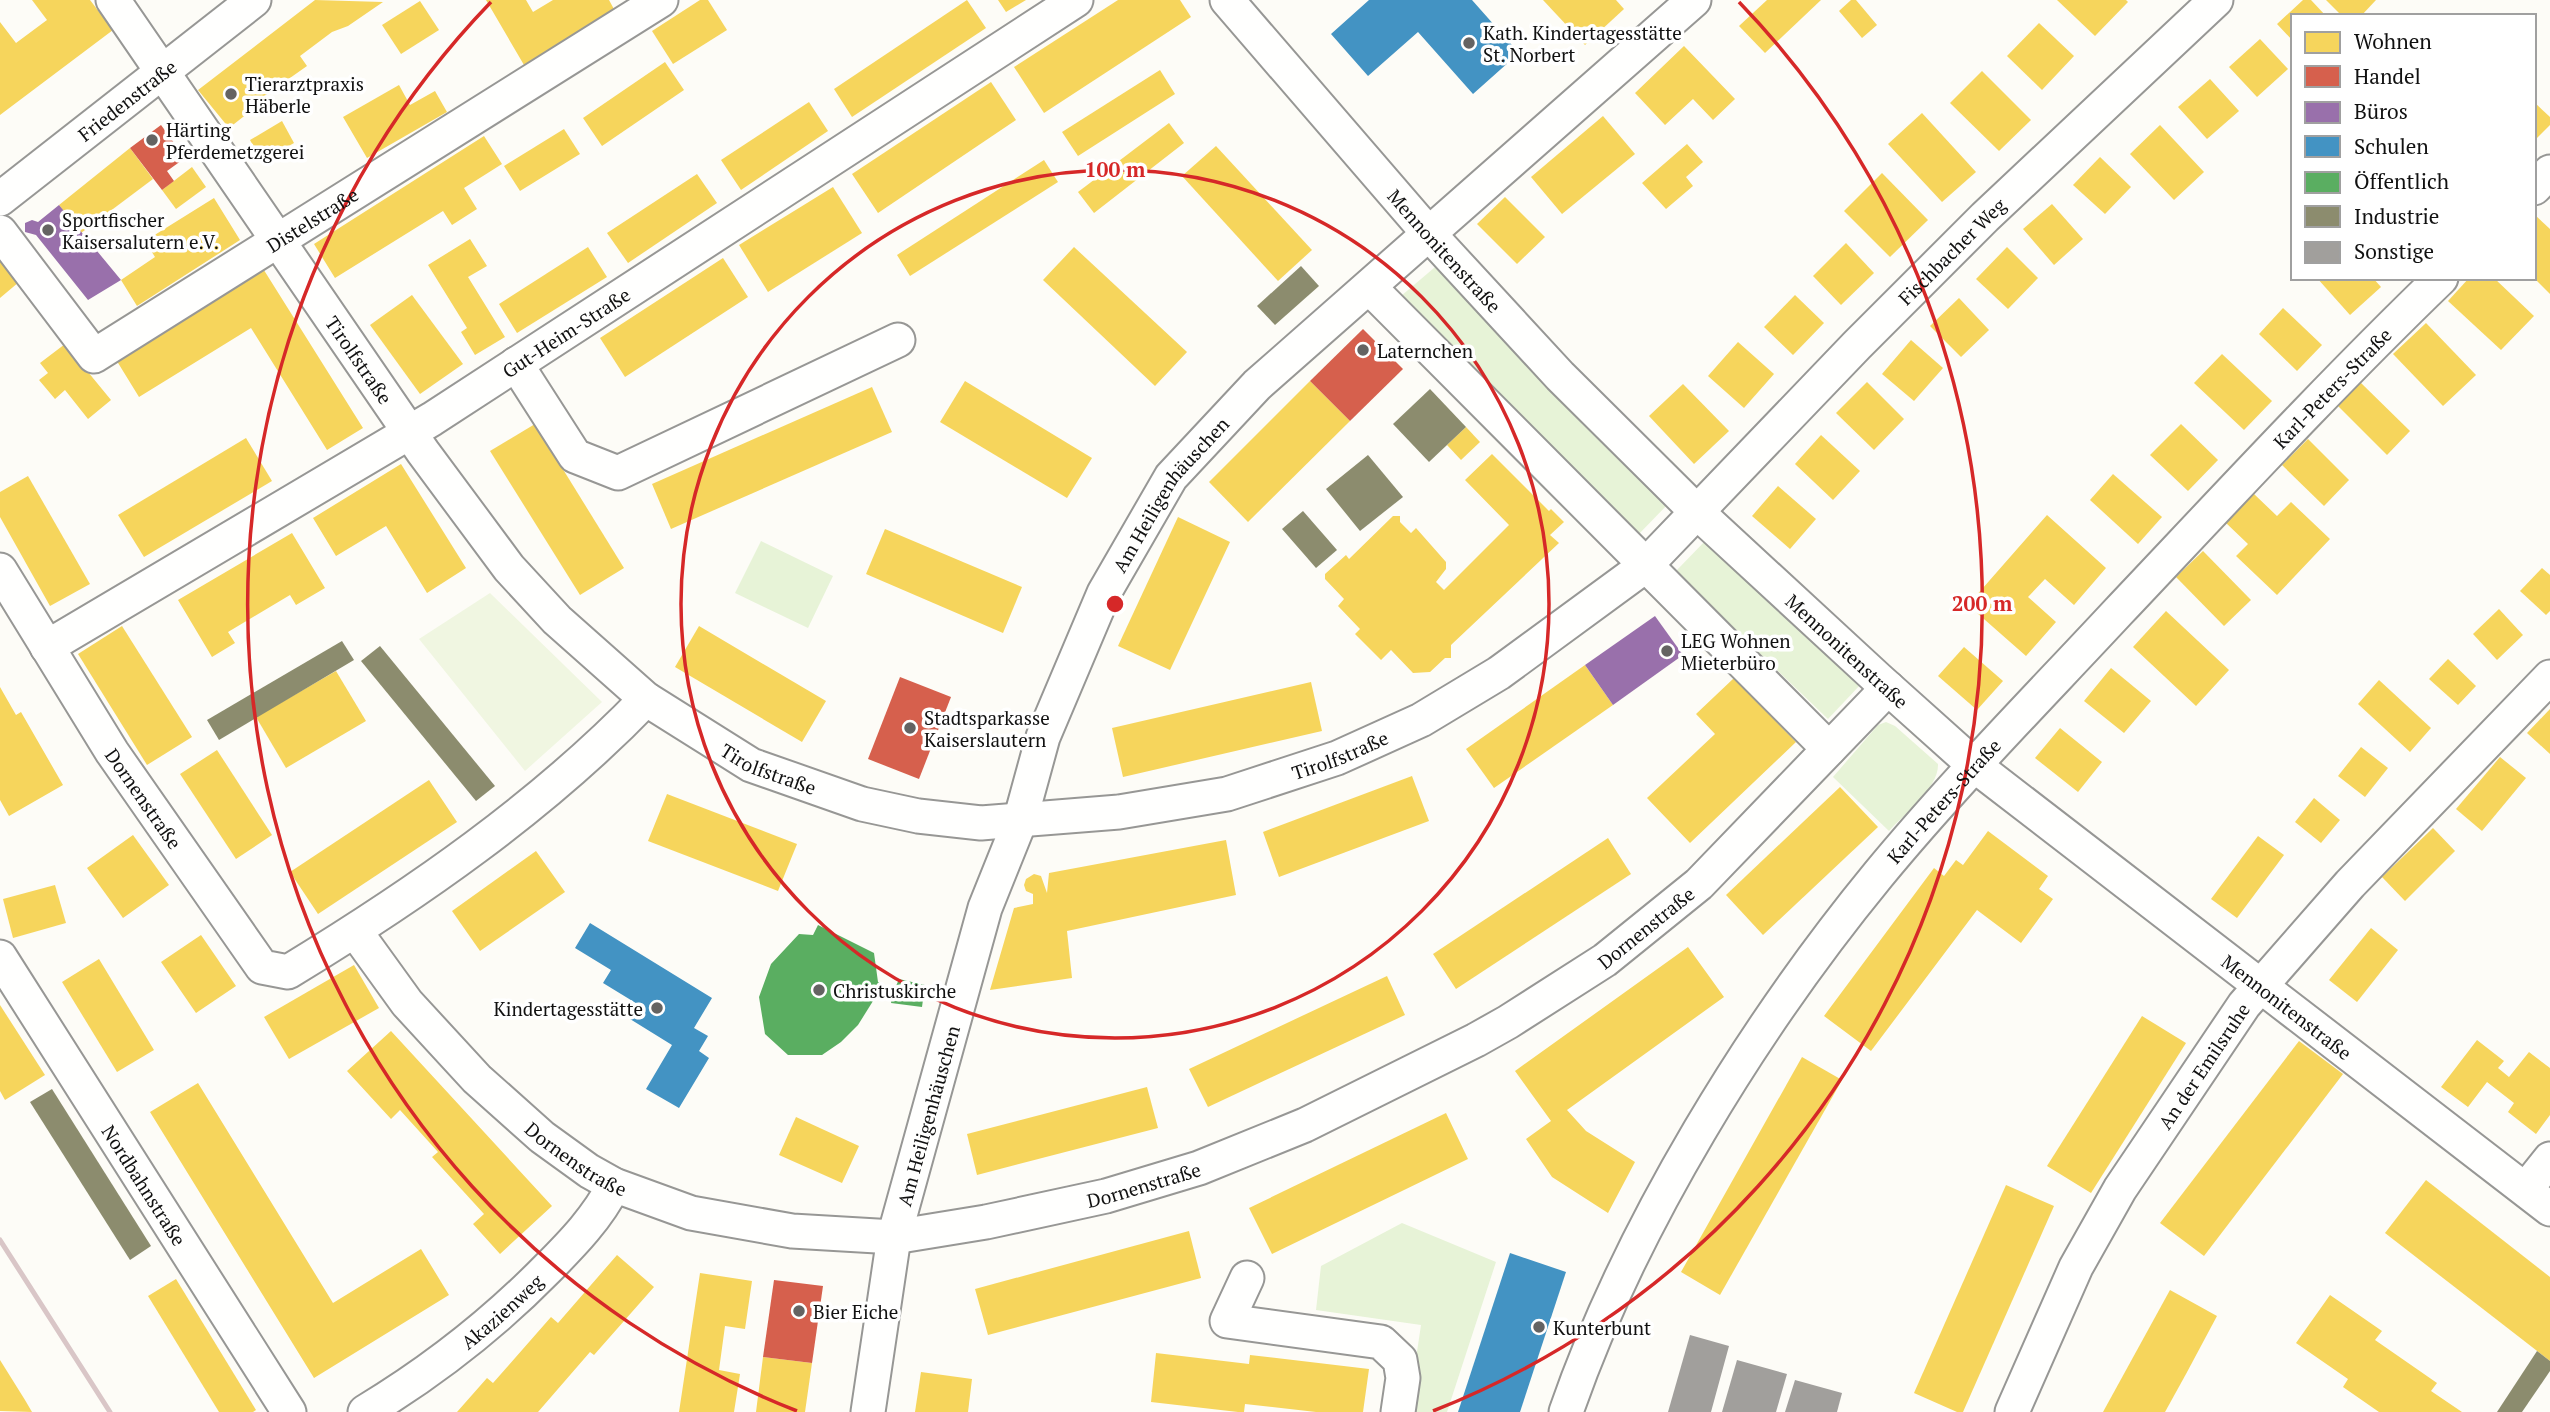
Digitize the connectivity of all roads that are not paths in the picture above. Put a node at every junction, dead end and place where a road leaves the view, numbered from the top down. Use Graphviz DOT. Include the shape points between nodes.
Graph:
graph roads {
  1 [pos="113,0"];
  2 [pos="254,0"];
  3 [pos="661,0"];
  4 [pos="1076,0"];
  5 [pos="1227,0"];
  6 [pos="1693,0"];
  7 [pos="2216,0"];
  8 [pos="162,72"];
  9 [pos="2550,172"];
  10 [pos="2536,186"];
  11 [pos="0,199"];
  12 [pos="0,232"];
  13 [pos="1429,234"];
  14 [pos="277,239"];
  15 [pos="2439,280"];
  16 [pos="1369,287"];
  17 [pos="898,340"];
  18 [pos="516,364"];
  19 [pos="412,432"];
  20 [pos="1697,512"];
  21 [pos="1645,566"];
  22 [pos="0,570"];
  23 [pos="47,648"];
  24 [pos="2550,677"];
  25 [pos="1888,688"];
  26 [pos="646,699"];
  27 [pos="1829,749"];
  28 [pos="1974,765"];
  29 [pos="1020,821"];
  30 [pos="355,931"];
  31 [pos="0,957"];
  32 [pos="2263,986"];
  33 [pos="2550,1159"];
  34 [pos="614,1185"];
  35 [pos="2538,1199"];
  36 [pos="894,1237"];
  37 [pos="1247,1278"];
  38 [pos="289,1412"];
  39 [pos="365,1412"];
  40 [pos="868,1412"];
  41 [pos="1398,1412"];
  42 [pos="1566,1412"];
  43 [pos="2012,1412"];
  1 -- 8 [label="street, Tirolfstraße"];
  2 -- 8 [label="street, Friedenstraße"];
  3 -- 14 [label="street, Distelstraße"];
  4 -- 18 [label="street, Gut-Heim-Straße"];
  5 -- 13 [label="street, Mennonitenstraße"];
  6 -- 13 [label="street, Am Heiligenhäuschen"];
  7 -- 20 [label="street, Fischbacher Weg" via="1975,227"];
  8 -- 11 [label="street, Friedenstraße"];
  8 -- 14 [label="street, Tirolfstraße"];
  9 -- 10 [label="street"];
  12 -- 14 [label="street, Distelstraße" via="94,356"];
  13 -- 16 [label="street, Am Heiligenhäuschen"];
  13 -- 20 [label="street, Mennonitenstraße" via="1560,376"];
  14 -- 19 [label="street, Tirolfstraße"];
  15 -- 28 [label="street, Karl-Peters-Straße"];
  16 -- 21 [label="street"];
  16 -- 29 [label="street, Am Heiligenhäuschen" via="1257,385 1171,477 1104,593 1043,737"];
  17 -- 18 [label="street" via="618,473 575,456"];
  18 -- 19 [label="street, Gut-Heim-Straße"];
  19 -- 23 [label="street, Gut-Heim-Straße"];
  19 -- 26 [label="street, Tirolfstraße" via="509,568 556,621"];
  20 -- 21 [label="street, Tirolfstraße"];
  20 -- 25 [label="street, Mennonitenstraße"];
  21 -- 27 [label="street"];
  21 -- 29 [label="street, Tirolfstraße" via="1499,673 1421,720 1337,758 1227,794 1119,812"];
  22 -- 23 [label="street, Dornenstraße"];
  23 -- 30 [label="street, Dornenstraße" via="112,752 262,967 288,972"];
  24 -- 32 [label="street, An der Emilsruhe" via="2350,884"];
  25 -- 27 [label="street, Dornenstraße"];
  25 -- 28 [label="street, Mennonitenstraße"];
  26 -- 29 [label="street, Tirolfstraße" via="751,765 862,804 931,818"];
  26 -- 30 [label="street, Dornenstraße" via="520,813"];
  27 -- 36 [label="street, Dornenstraße" via="1674,906 1605,960 1476,1040 1305,1125 1199,1168 1093,1199"];
  28 -- 32 [label="street, Mennonitenstraße"];
  28 -- 42 [label="street, Karl-Peters-Straße" via="1877,876 1730,1084 1618,1283"];
  29 -- 36 [label="street, Am Heiligenhäuschen" via="985,908"];
  30 -- 34 [label="street, Dornenstraße" via="407,1003 477,1079 542,1137"];
  31 -- 38 [label="street, Nordbahnstraße"];
  32 -- 35 [label="street, Mennonitenstraße"];
  32 -- 43 [label="street, An der Emilsruhe" via="2244,1005 2120,1189 2076,1267"];
  33 -- 35 [label="street"];
  34 -- 36 [label="street, Dornenstraße" via="691,1213 792,1231"];
  34 -- 39 [label="street, Akazienweg" via="568,1248 499,1318 419,1380"];
  36 -- 40 [label="street, Am Heiligenhäuschen"];
  37 -- 41 [label="street" via="1227,1321 1381,1342 1400,1360 1403,1378"];
}
